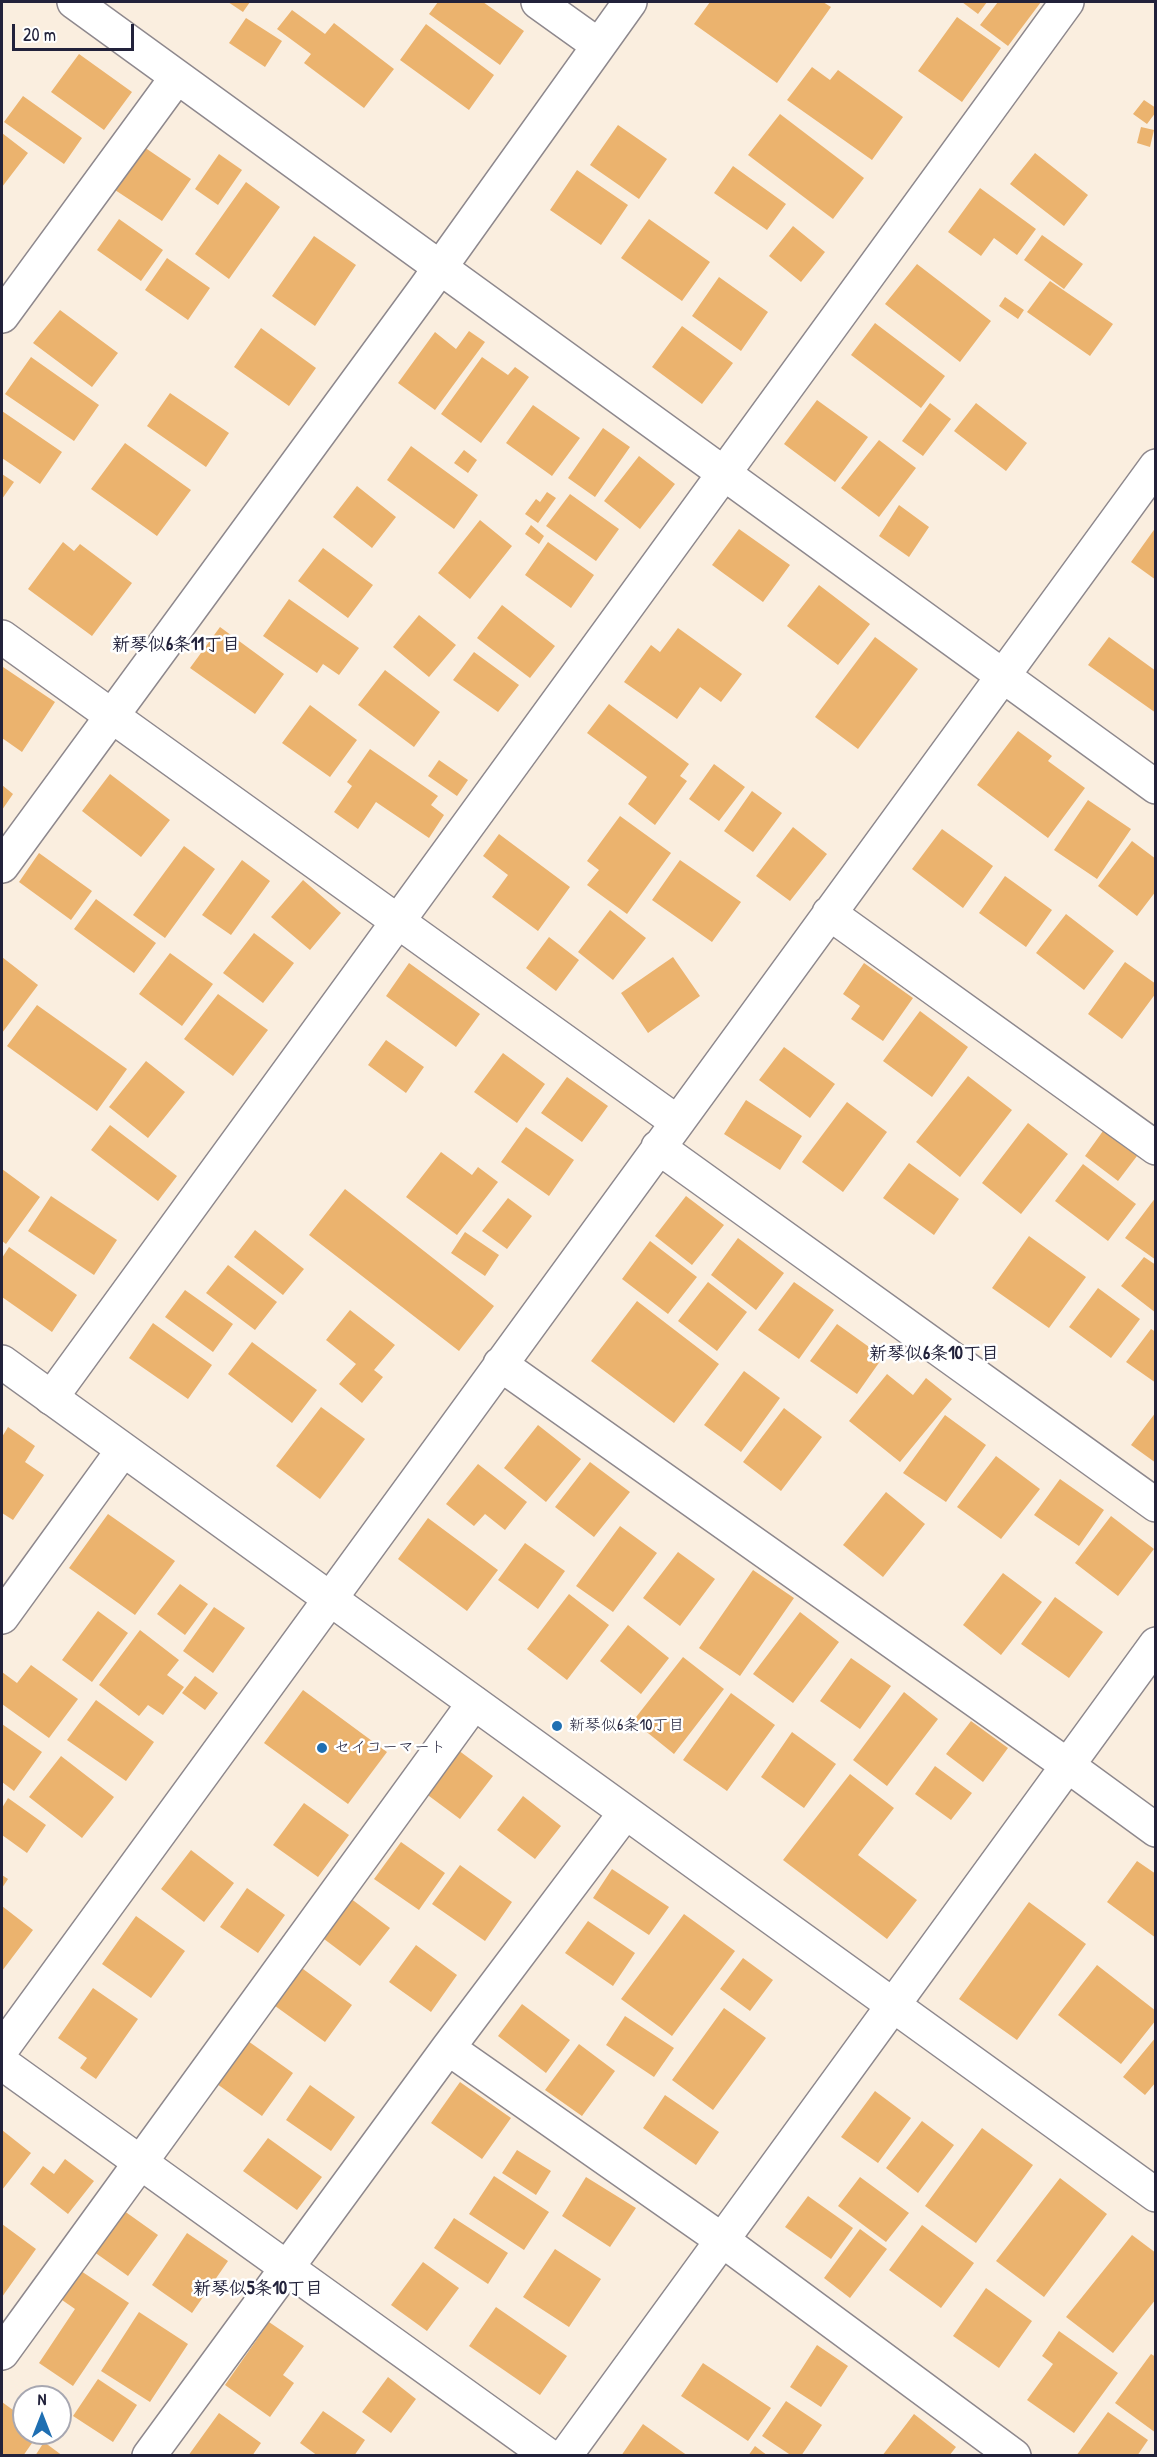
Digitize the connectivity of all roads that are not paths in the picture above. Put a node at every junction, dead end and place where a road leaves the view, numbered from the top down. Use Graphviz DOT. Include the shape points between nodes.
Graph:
graph roads {
  1 [pos="74,2"];
  2 [pos="538,2"];
  3 [pos="630,2"];
  4 [pos="1067,2"];
  5 [pos="598,45"];
  6 [pos="177,77"];
  7 [pos="440,267"];
  8 [pos="2,316"];
  9 [pos="1155,466"];
  10 [pos="723,473"];
  11 [pos="2,637"];
  12 [pos="1002,675"];
  13 [pos="111,717"];
  14 [pos="1155,787"];
  15 [pos="2,866"];
  16 [pos="829,913"];
  17 [pos="397,922"];
  18 [pos="667,1135"];
  19 [pos="1155,1148"];
  20 [pos="2,1362"];
  21 [pos="500,1364"];
  22 [pos="51,1398"];
  23 [pos="123,1450"];
  24 [pos="1155,1505"];
  25 [pos="329,1598"];
  26 [pos="2,1617"];
  27 [pos="1155,1644"];
  28 [pos="474,1703"];
  29 [pos="1067,1765"];
  30 [pos="625,1813"];
  31 [pos="1155,1830"];
  32 [pos="892,2005"];
  33 [pos="448,2048"];
  34 [pos="2,2049"];
  35 [pos="2,2062"];
  36 [pos="140,2162"];
  37 [pos="1155,2195"];
  38 [pos="722,2240"];
  39 [pos="285,2268"];
  40 [pos="2,2353"];
  41 [pos="149,2456"];
  42 [pos="549,2456"];
  43 [pos="565,2456"];
  44 [pos="1014,2456"];
  1 -- 6 [label="street"];
  2 -- 5 [label="street"];
  3 -- 5 [label="street"];
  4 -- 10 [label="street"];
  5 -- 7 [label="street"];
  6 -- 7 [label="street"];
  6 -- 8 [label="street"];
  7 -- 10 [label="street"];
  7 -- 13 [label="street"];
  9 -- 12 [label="street"];
  10 -- 12 [label="street"];
  10 -- 17 [label="street"];
  11 -- 13 [label="street"];
  12 -- 14 [label="street"];
  12 -- 16 [label="street"];
  13 -- 15 [label="street"];
  13 -- 17 [label="street"];
  16 -- 18 [label="street"];
  16 -- 19 [label="street"];
  17 -- 18 [label="street"];
  17 -- 22 [label="street"];
  18 -- 21 [label="street"];
  18 -- 24 [label="street"];
  20 -- 22 [label="street"];
  21 -- 25 [label="street"];
  21 -- 29 [label="street"];
  22 -- 23 [label="street"];
  23 -- 25 [label="street"];
  23 -- 26 [label="street"];
  25 -- 28 [label="street"];
  25 -- 34 [label="street"];
  27 -- 29 [label="street"];
  28 -- 30 [label="street"];
  28 -- 36 [label="street"];
  29 -- 31 [label="street"];
  29 -- 32 [label="street"];
  30 -- 32 [label="street"];
  30 -- 33 [label="street"];
  32 -- 37 [label="street"];
  32 -- 38 [label="street"];
  33 -- 38 [label="street"];
  33 -- 39 [label="street"];
  35 -- 36 [label="street"];
  36 -- 39 [label="street"];
  36 -- 40 [label="street"];
  38 -- 43 [label="street"];
  38 -- 44 [label="street"];
  39 -- 41 [label="street"];
  39 -- 42 [label="street"];
}
